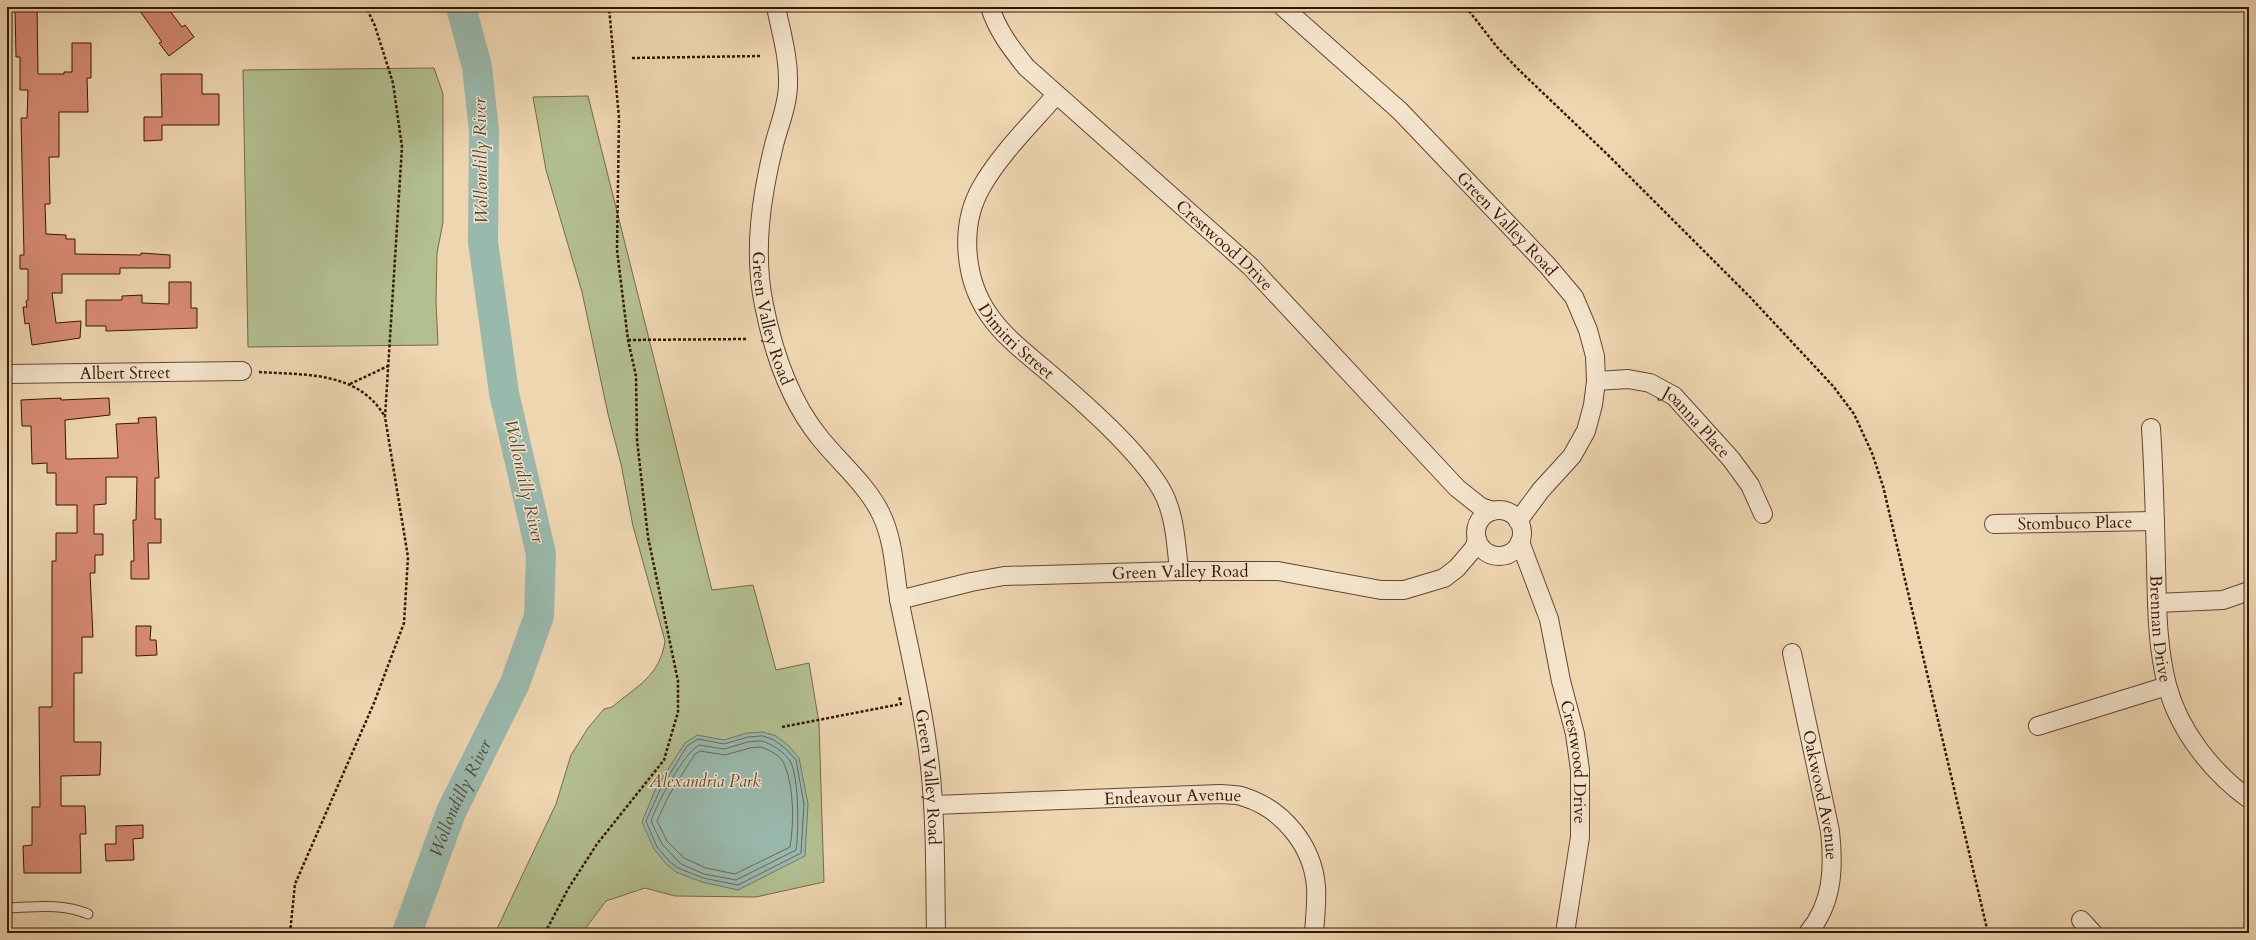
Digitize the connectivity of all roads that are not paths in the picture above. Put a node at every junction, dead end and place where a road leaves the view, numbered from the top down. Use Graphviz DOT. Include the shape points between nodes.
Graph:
graph roads {
  1 [pos="776,7"];
  2 [pos="990,7"];
  3 [pos="1283,7"];
  4 [pos="1056,95"];
  5 [pos="242,371"];
  6 [pos="7,374"];
  7 [pos="1596,381"];
  8 [pos="2151,428"];
  9 [pos="1763,514"];
  10 [pos="1499,517"];
  11 [pos="2155,521"];
  12 [pos="1994,524"];
  13 [pos="1477,540"];
  14 [pos="1520,542"];
  15 [pos="1498,555"];
  16 [pos="1457,568"];
  17 [pos="1179,571"];
  18 [pos="2249,591"];
  19 [pos="1541,594"];
  20 [pos="899,600"];
  21 [pos="2157,603"];
  22 [pos="1792,654"];
  23 [pos="2167,686"];
  24 [pos="2038,726"];
  25 [pos="2249,799"];
  26 [pos="934,805"];
  27 [pos="7,908"];
  28 [pos="88,914"];
  29 [pos="2081,920"];
  30 [pos="936,933"];
  31 [pos="1314,933"];
  32 [pos="1565,933"];
  33 [pos="1808,933"];
  34 [pos="2094,933"];
  1 -- 20 [label="street, Green Valley Road" via="787,59 788,85 759,224 759,268 763,304 772,341 800,407 818,435 861,484 881,513 891,541"];
  2 -- 4 [label="street, Crestwood Drive" via="1007,45"];
  3 -- 7 [label="street, Green Valley Road" via="1400,111 1547,265 1574,298 1588,330"];
  4 -- 10 [label="street, Crestwood Drive" via="1251,267 1457,488"];
  4 -- 17 [label="street, Dimitri Street" via="1000,160 981,187 970,213 967,241 969,269 976,291 1006,336 1070,391 1146,466 1170,511"];
  5 -- 6 [label="street, Albert Street"];
  7 -- 9 [label="street, Joanna Place" via="1628,379 1650,383 1674,396 1731,459 1750,485"];
  7 -- 10 [label="street, Green Valley Road" via="1586,431 1572,456 1541,490"];
  8 -- 11 [label="street, Brennan Drive"];
  10 -- 13 [label="street" via="1476,533"];
  10 -- 14 [label="street" via="1521,528"];
  11 -- 12 [label="street, Stombuco Place"];
  11 -- 21 [label="street, Brennan Drive"];
  13 -- 15 [label="street" via="1480,546"];
  13 -- 16 [label="street, Green Valley Road" via="1474,548"];
  14 -- 15 [label="street" via="1516,548"];
  14 -- 19 [label="street, Crestwood Drive"];
  15 -- 16 [label="street, Green Valley Road"];
  15 -- 19 [label="street, Crestwood Drive" via="1512,558"];
  16 -- 17 [label="street, Green Valley Road" via="1444,578 1404,590 1382,590 1278,572"];
  17 -- 20 [label="street, Green Valley Road" via="1004,576"];
  18 -- 21 [label="street" via="2223,600"];
  19 -- 32 [label="street, Crestwood Drive" via="1575,734 1580,770 1580,837"];
  20 -- 26 [label="street, Green Valley Road" via="926,733"];
  21 -- 23 [label="street, Brennan Drive" via="2160,647"];
  22 -- 33 [label="street, Oakwood Avenue" via="1830,831 1833,860 1831,886 1823,908"];
  23 -- 24 [label="street"];
  23 -- 25 [label="street, Brennan Drive" via="2182,723 2203,757 2230,785"];
  26 -- 30 [label="street, Green Valley Road"];
  26 -- 31 [label="street, Endeavour Avenue" via="1220,794 1244,797 1271,810 1293,829 1309,857 1316,887"];
  27 -- 28 [label="lane" via="63,906"];
  29 -- 34 [label="street"];
}
